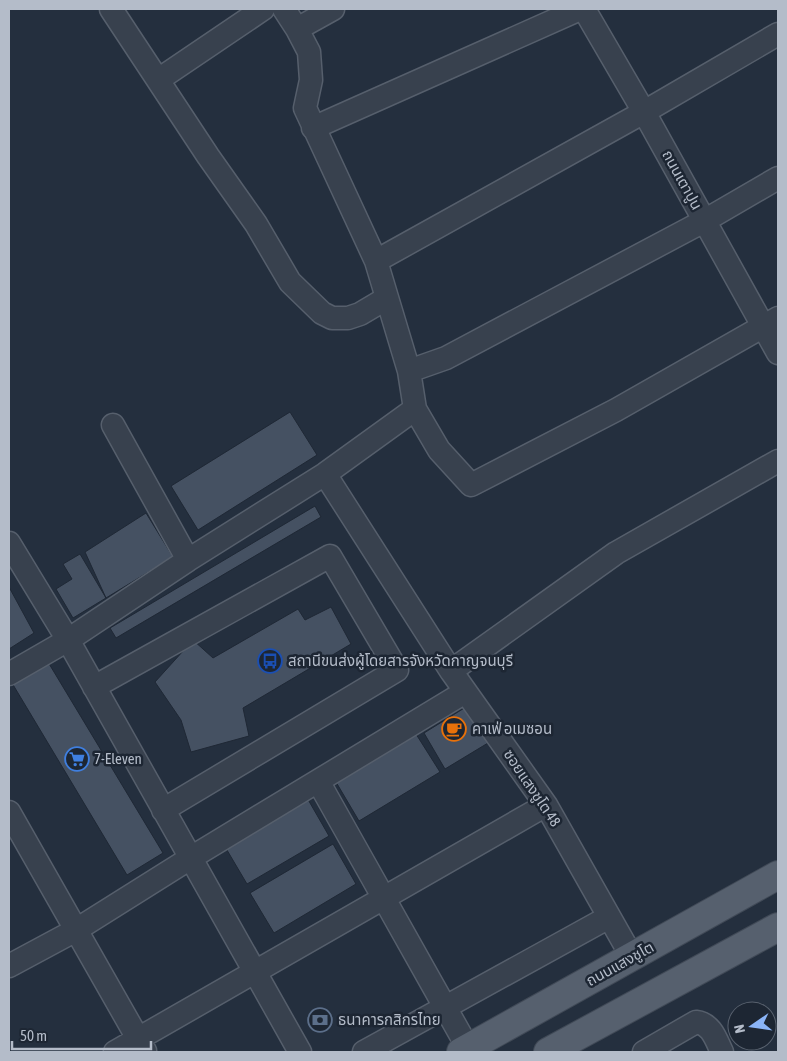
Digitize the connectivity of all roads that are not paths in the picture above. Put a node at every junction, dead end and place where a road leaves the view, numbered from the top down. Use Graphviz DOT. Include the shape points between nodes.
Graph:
graph roads {
  1 [pos="111,9"];
  2 [pos="263,9"];
  3 [pos="284,9"];
  4 [pos="333,9"];
  5 [pos="580,9"];
  6 [pos="584,9"];
  7 [pos="297,29"];
  8 [pos="778,34"];
  9 [pos="158,80"];
  10 [pos="644,112"];
  11 [pos="313,128"];
  12 [pos="778,178"];
  13 [pos="704,221"];
  14 [pos="376,261"];
  15 [pos="387,298"];
  16 [pos="771,322"];
  17 [pos="778,353"];
  18 [pos="409,371"];
  19 [pos="415,409"];
  20 [pos="113,425"];
  21 [pos="778,461"];
  22 [pos="325,474"];
  23 [pos="9,543"];
  24 [pos="188,560"];
  25 [pos="68,640"];
  26 [pos="451,671"];
  27 [pos="9,674"];
  28 [pos="94,687"];
  29 [pos="465,692"];
  30 [pos="318,781"];
  31 [pos="546,805"];
  32 [pos="163,810"];
  33 [pos="9,812"];
  34 [pos="189,858"];
  35 [pos="778,875"];
  36 [pos="384,897"];
  37 [pos="610,917"];
  38 [pos="778,927"];
  39 [pos="76,930"];
  40 [pos="642,952"];
  41 [pos="9,966"];
  42 [pos="254,971"];
  43 [pos="674,984"];
  44 [pos="445,1007"];
  45 [pos="142,1046"];
  46 [pos="464,1050"];
  47 [pos="115,1052"];
  48 [pos="300,1052"];
  49 [pos="364,1052"];
  50 [pos="548,1052"];
  51 [pos="644,1052"];
  52 [pos="722,1052"];
  1 -- 9 [label="street"];
  2 -- 9 [label="street"];
  3 -- 7 [label="street"];
  4 -- 7 [label="street"];
  5 -- 11 [label="street"];
  6 -- 10 [label="street, ถนนเตาปูน"];
  7 -- 11 [label="street" via="310,52 311,80 305,108"];
  8 -- 10 [label="street"];
  9 -- 15 [label="street" via="256,224 290,282 322,313 332,318 348,318"];
  10 -- 13 [label="street, ถนนเตาปูน"];
  10 -- 14 [label="street"];
  11 -- 14 [label="street"];
  12 -- 13 [label="street"];
  13 -- 16 [label="street, ถนนเตาปูน"];
  13 -- 18 [label="street" via="446,358"];
  14 -- 15 [label="street"];
  15 -- 18 [label="street"];
  16 -- 17 [label="street, ถนนเตาปูน"];
  16 -- 19 [label="street" via="616,410 471,485 439,450"];
  18 -- 19 [label="street"];
  19 -- 22 [label="street"];
  20 -- 24 [label="street"];
  21 -- 26 [label="street" via="616,553"];
  22 -- 24 [label="street"];
  22 -- 26 [label="street, ซอยแสงชูโต 48"];
  23 -- 25 [label="street"];
  24 -- 25 [label="street"];
  25 -- 27 [label="street"];
  25 -- 28 [label="street"];
  26 -- 29 [label="street, ซอยแสงชูโต 48"];
  28 -- 32 [label="street"];
  28 -- 32 [label="street" via="330,556 397,670"];
  29 -- 30 [label="street"];
  29 -- 31 [label="street, ซอยแสงชูโต 48"];
  30 -- 34 [label="street"];
  30 -- 36 [label="street"];
  31 -- 36 [label="street"];
  31 -- 37 [label="street, ซอยแสงชูโต 48"];
  32 -- 34 [label="street"];
  33 -- 39 [label="street"];
  34 -- 39 [label="street"];
  34 -- 42 [label="street"];
  35 -- 40 [label="main road, ถนนแสงชูโต"];
  36 -- 42 [label="street"];
  36 -- 44 [label="street"];
  37 -- 40 [label="street, ซอยแสงชูโต 48"];
  37 -- 44 [label="street"];
  38 -- 43 [label="main road"];
  39 -- 41 [label="street"];
  39 -- 45 [label="street"];
  40 -- 43 [label="main road"];
  40 -- 46 [label="main road, ถนนแสงชูโต"];
  42 -- 45 [label="street"];
  42 -- 48 [label="street"];
  43 -- 50 [label="main road"];
  44 -- 46 [label="street"];
  44 -- 49 [label="street"];
  45 -- 47 [label="street"];
  51 -- 52 [label="street" via="696,1022 709,1027"];
}
